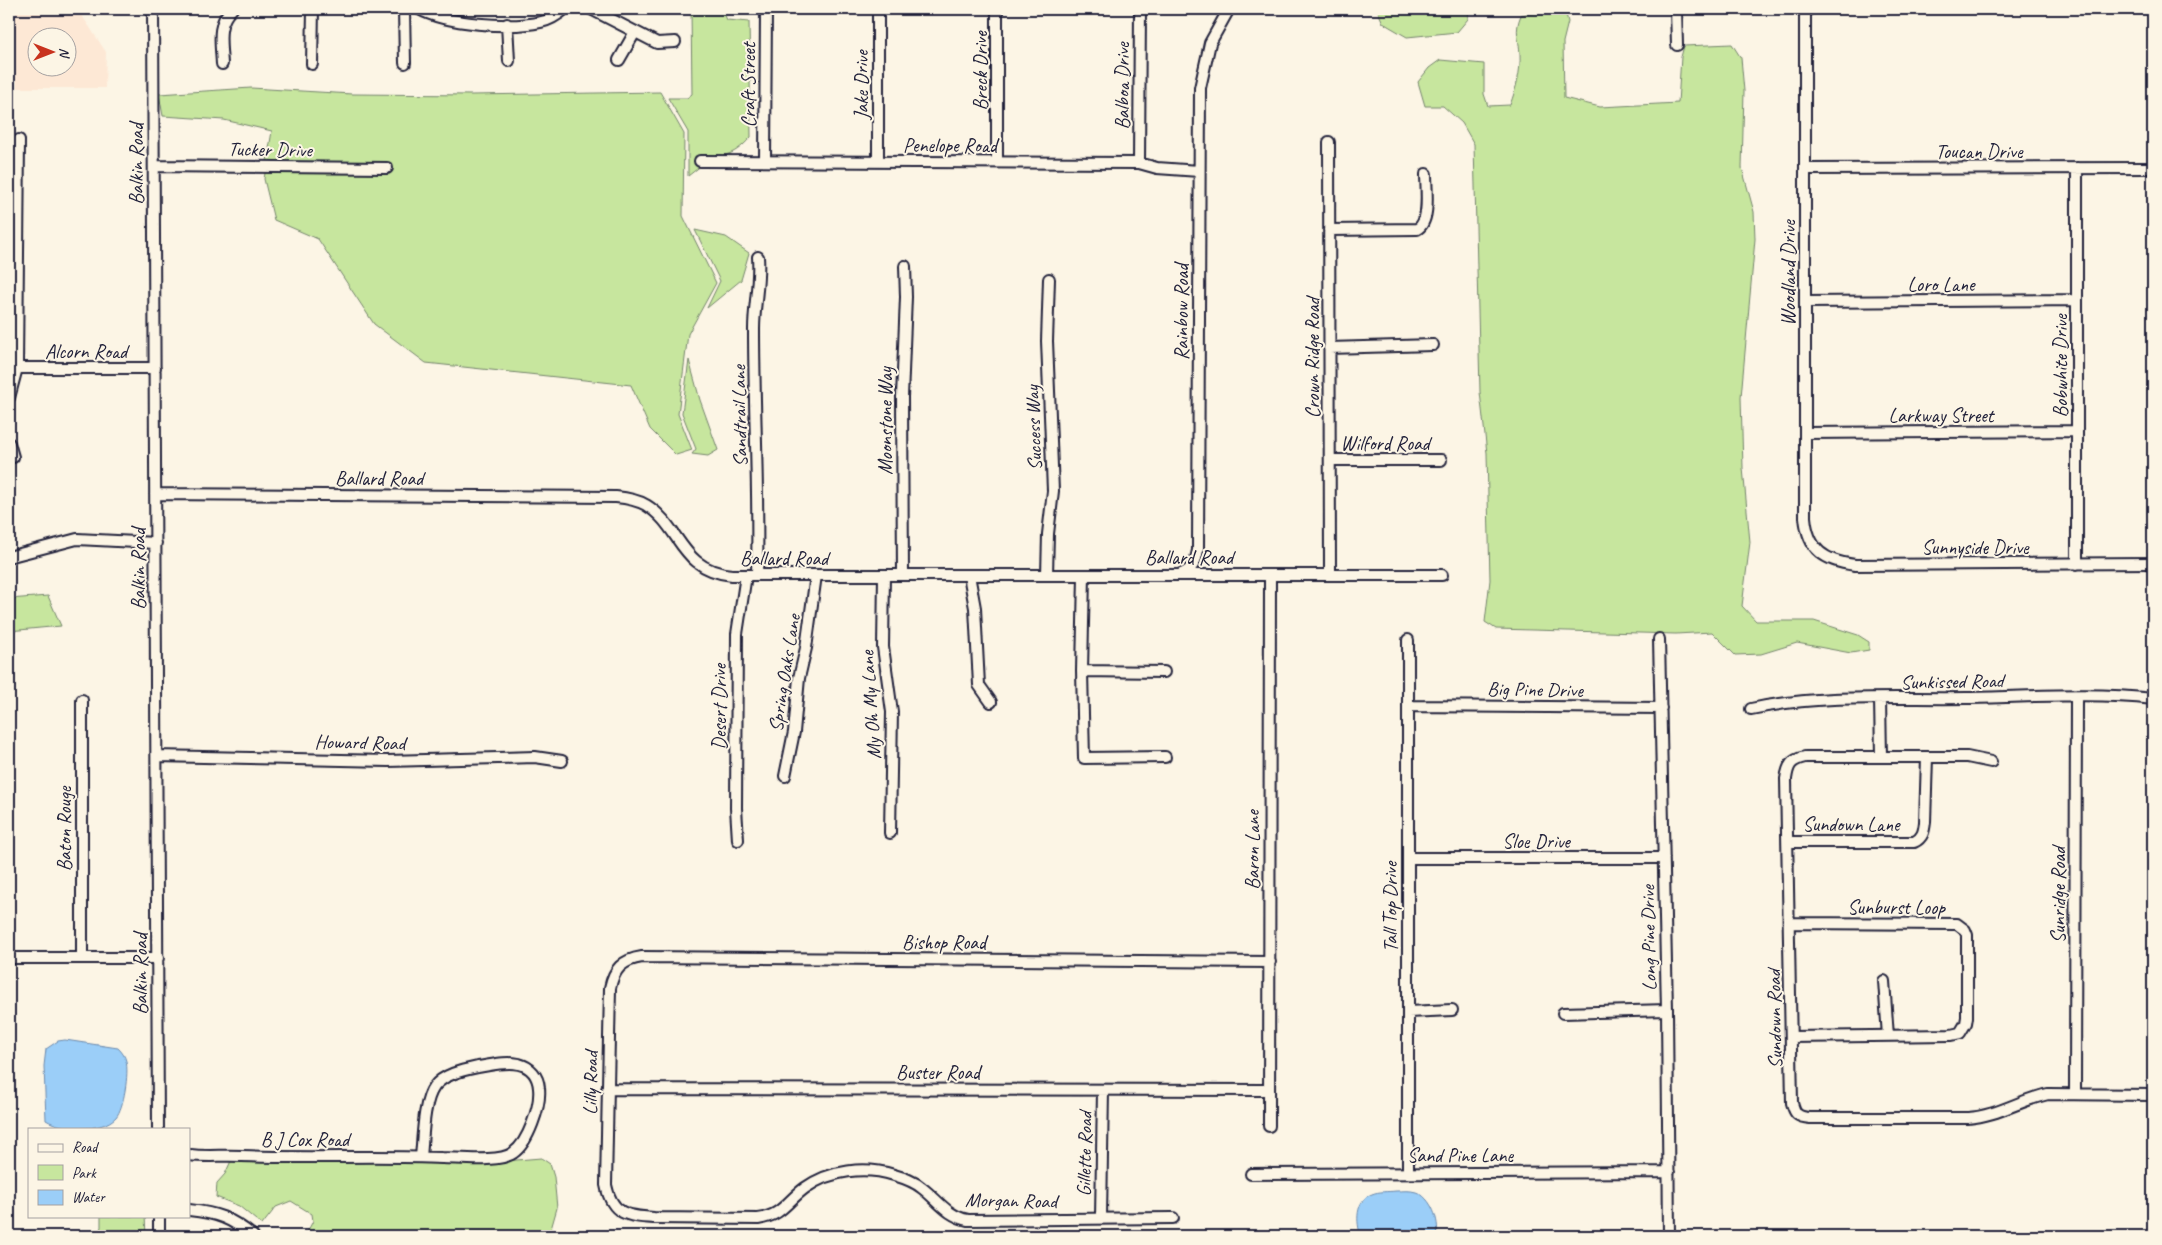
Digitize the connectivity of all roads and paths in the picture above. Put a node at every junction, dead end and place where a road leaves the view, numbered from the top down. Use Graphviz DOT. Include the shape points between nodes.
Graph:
graph roads {
  1 [pos="153,9"];
  2 [pos="232,9"];
  3 [pos="313,9"];
  4 [pos="404,9"];
  5 [pos="419,9"];
  6 [pos="565,9"];
  7 [pos="592,9"];
  8 [pos="766,9"];
  9 [pos="878,9"];
  10 [pos="997,9"];
  11 [pos="1140,9"];
  12 [pos="1229,9"];
  13 [pos="1676,9"];
  14 [pos="1805,9"];
  15 [pos="507,24"];
  16 [pos="635,32"];
  17 [pos="675,42"];
  18 [pos="1677,45"];
  19 [pos="619,60"];
  20 [pos="509,61"];
  21 [pos="222,64"];
  22 [pos="312,64"];
  23 [pos="405,64"];
  24 [pos="20,140"];
  25 [pos="1329,142"];
  26 [pos="700,160"];
  27 [pos="765,161"];
  28 [pos="878,162"];
  29 [pos="997,162"];
  30 [pos="1139,164"];
  31 [pos="154,166"];
  32 [pos="387,168"];
  33 [pos="2077,168"];
  34 [pos="2153,168"];
  35 [pos="1805,169"];
  36 [pos="1198,170"];
  37 [pos="1426,174"];
  38 [pos="1329,230"];
  39 [pos="758,257"];
  40 [pos="905,266"];
  41 [pos="1049,279"];
  42 [pos="13,299"];
  43 [pos="2077,300"];
  44 [pos="1805,302"];
  45 [pos="1434,345"];
  46 [pos="1330,348"];
  47 [pos="17,368"];
  48 [pos="154,368"];
  49 [pos="9,398"];
  50 [pos="2077,431"];
  51 [pos="1805,433"];
  52 [pos="9,443"];
  53 [pos="13,457"];
  54 [pos="1330,460"];
  55 [pos="1441,460"];
  56 [pos="155,494"];
  57 [pos="1808,536"];
  58 [pos="156,543"];
  59 [pos="12,556"];
  60 [pos="2153,563"];
  61 [pos="2077,564"];
  62 [pos="1181,574"];
  63 [pos="746,575"];
  64 [pos="757,575"];
  65 [pos="816,575"];
  66 [pos="884,575"];
  67 [pos="903,575"];
  68 [pos="969,575"];
  69 [pos="1047,575"];
  70 [pos="1084,575"];
  71 [pos="1270,575"];
  72 [pos="1330,575"];
  73 [pos="1442,575"];
  74 [pos="1659,639"];
  75 [pos="1408,640"];
  76 [pos="1082,670"];
  77 [pos="1164,672"];
  78 [pos="2076,697"];
  79 [pos="1880,699"];
  80 [pos="2153,699"];
  81 [pos="82,700"];
  82 [pos="991,702"];
  83 [pos="1408,706"];
  84 [pos="1661,708"];
  85 [pos="1751,709"];
  86 [pos="156,756"];
  87 [pos="1165,757"];
  88 [pos="1881,757"];
  89 [pos="1927,757"];
  90 [pos="562,761"];
  91 [pos="1991,762"];
  92 [pos="785,776"];
  93 [pos="890,834"];
  94 [pos="738,840"];
  95 [pos="1788,842"];
  96 [pos="1408,858"];
  97 [pos="1664,858"];
  98 [pos="1790,923"];
  99 [pos="9,958"];
  100 [pos="82,958"];
  101 [pos="158,958"];
  102 [pos="1270,962"];
  103 [pos="619,966"];
  104 [pos="1884,981"];
  105 [pos="1452,1010"];
  106 [pos="1667,1010"];
  107 [pos="1408,1012"];
  108 [pos="1564,1013"];
  109 [pos="1888,1036"];
  110 [pos="1791,1037"];
  111 [pos="607,1088"];
  112 [pos="1103,1090"];
  113 [pos="1269,1090"];
  114 [pos="2075,1094"];
  115 [pos="2153,1095"];
  116 [pos="1269,1126"];
  117 [pos="158,1128"];
  118 [pos="190,1155"];
  119 [pos="421,1157"];
  120 [pos="1669,1172"];
  121 [pos="1408,1173"];
  122 [pos="1251,1174"];
  123 [pos="611,1204"];
  124 [pos="190,1210"];
  125 [pos="159,1218"];
  126 [pos="1101,1218"];
  127 [pos="1173,1218"];
  128 [pos="159,1236"];
  129 [pos="253,1236"];
  130 [pos="1669,1236"];
  1 -- 31 [label="street, Balkin Road"];
  2 -- 21 [label="street" via="226,15 221,30"];
  3 -- 22 [label="street"];
  4 -- 23 [label="street"];
  5 -- 15 [label="street" via="467,23"];
  6 -- 15 [label="street" via="540,23"];
  7 -- 16 [label="street"];
  8 -- 27 [label="street, Craft Street"];
  9 -- 28 [label="street, Jake Drive"];
  10 -- 29 [label="street, Breck Drive"];
  11 -- 30 [label="street, Balboa Drive"];
  12 -- 36 [label="street, Rainbow Road" via="1210,43 1200,88"];
  13 -- 18 [label="street"];
  14 -- 35 [label="street, Woodland Drive"];
  15 -- 20 [label="street"];
  16 -- 17 [label="street" via="656,43"];
  16 -- 19 [label="street"];
  24 -- 42 [label="street"];
  25 -- 38 [label="street, Crown Ridge Road"];
  26 -- 27 [label="street, Penelope Road"];
  27 -- 28 [label="street, Penelope Road"];
  28 -- 29 [label="street, Penelope Road"];
  29 -- 30 [label="street, Penelope Road"];
  30 -- 36 [label="street, Penelope Road"];
  31 -- 32 [label="street, Tucker Drive"];
  31 -- 48 [label="street, Balkin Road"];
  33 -- 34 [label="street, Toucan Drive"];
  33 -- 35 [label="street, Toucan Drive"];
  33 -- 43 [label="street, Bobwhite Drive"];
  35 -- 44 [label="street, Woodland Drive"];
  36 -- 62 [label="street, Rainbow Road" via="1198,550 1196,562"];
  37 -- 38 [label="street" via="1426,216 1421,227 1410,230"];
  38 -- 46 [label="street, Crown Ridge Road"];
  39 -- 64 [label="street, Sandtrail Lane" via="754,326 759,507"];
  40 -- 67 [label="street, Moonstone Way"];
  41 -- 69 [label="street, Success Way" via="1047,341 1053,490"];
  42 -- 47 [label="street"];
  43 -- 44 [label="street, Loro Lane"];
  43 -- 50 [label="street, Bobwhite Drive"];
  44 -- 51 [label="street, Woodland Drive"];
  45 -- 46 [label="street"];
  46 -- 54 [label="street, Crown Ridge Road"];
  47 -- 48 [label="street, Alcorn Road"];
  47 -- 49 [label="street"];
  48 -- 56 [label="street, Balkin Road"];
  50 -- 51 [label="street, Larkway Street"];
  50 -- 61 [label="street, Bobwhite Drive"];
  51 -- 57 [label="street, Woodland Drive" via="1804,517"];
  52 -- 53 [label="street"];
  54 -- 55 [label="street, Wilford Road"];
  54 -- 72 [label="street, Crown Ridge Road"];
  56 -- 58 [label="street, Balkin Road"];
  56 -- 63 [label="street, Ballard Road" via="632,499 651,508 704,568 720,574"];
  57 -- 61 [label="street, Sunnyside Drive" via="1815,548 1830,559 1855,565"];
  58 -- 59 [label="street" via="77,539"];
  58 -- 86 [label="street, Balkin Road"];
  60 -- 61 [label="street, Sunnyside Drive"];
  62 -- 70 [label="street, Ballard Road"];
  62 -- 71 [label="street, Ballard Road"];
  63 -- 64 [label="street, Ballard Road"];
  63 -- 94 [label="street, Desert Drive" via="736,634"];
  64 -- 65 [label="street, Ballard Road"];
  65 -- 66 [label="street, Ballard Road"];
  65 -- 92 [label="street, Spring Oaks Lane"];
  66 -- 67 [label="street, Ballard Road"];
  66 -- 93 [label="street, My Oh My Lane" via="883,647 892,712"];
  67 -- 68 [label="street, Ballard Road"];
  68 -- 69 [label="street, Ballard Road"];
  68 -- 82 [label="street" via="975,608 979,685"];
  69 -- 70 [label="street, Ballard Road"];
  70 -- 76 [label="street"];
  71 -- 72 [label="street, Ballard Road"];
  71 -- 102 [label="street, Baron Lane"];
  72 -- 73 [label="street, Ballard Road"];
  74 -- 84 [label="street, Long Pine Drive"];
  75 -- 83 [label="street, Tall Top Drive"];
  76 -- 77 [label="street"];
  76 -- 87 [label="street" via="1084,758"];
  78 -- 79 [label="street, Sunkissed Road"];
  78 -- 80 [label="street, Sunkissed Road"];
  78 -- 114 [label="street, Sunridge Road"];
  79 -- 85 [label="street, Sunkissed Road" via="1791,702"];
  79 -- 88 [label="street"];
  81 -- 100 [label="street, Baton Rouge"];
  83 -- 84 [label="street, Big Pine Drive"];
  83 -- 96 [label="street, Tall Top Drive"];
  84 -- 97 [label="street, Long Pine Drive"];
  86 -- 90 [label="street, Howard Road" via="388,761 535,757"];
  86 -- 101 [label="street, Balkin Road"];
  88 -- 89 [label="street, Sundown Road"];
  88 -- 95 [label="street, Sundown Road" via="1805,757 1790,764 1786,779"];
  89 -- 91 [label="street, Sundown Road" via="1967,757"];
  89 -- 95 [label="street, Sundown Lane" via="1924,832 1918,840"];
  95 -- 98 [label="street, Sundown Road"];
  96 -- 97 [label="street, Sloe Drive"];
  96 -- 107 [label="street, Tall Top Drive"];
  97 -- 106 [label="street, Long Pine Drive"];
  98 -- 109 [label="street, Sunburst Loop" via="1957,924 1965,930 1968,936 1967,1016 1963,1031 1951,1035"];
  98 -- 110 [label="street, Sundown Road"];
  99 -- 100 [label="street"];
  100 -- 101 [label="street"];
  101 -- 117 [label="street, Balkin Road"];
  102 -- 103 [label="street, Bishop Road" via="633,958"];
  102 -- 113 [label="street, Baron Lane"];
  103 -- 111 [label="street, Lilly Road" via="610,988"];
  104 -- 109 [label="street"];
  105 -- 107 [label="street"];
  106 -- 108 [label="street"];
  106 -- 120 [label="street, Long Pine Drive"];
  107 -- 121 [label="street, Tall Top Drive"];
  109 -- 110 [label="street, Sunburst Loop"];
  110 -- 114 [label="street, Sundown Road" via="1792,1103 1800,1118 1985,1117 2033,1097"];
  111 -- 112 [label="street, Buster Road"];
  111 -- 123 [label="street, Lilly Road" via="606,1185"];
  112 -- 113 [label="street, Buster Road"];
  112 -- 126 [label="street, Gillette Road"];
  113 -- 116 [label="street, Baron Lane"];
  114 -- 115 [label="street, Sundown Road"];
  118 -- 119 [label="street, B J Cox Road"];
  119 -- 119 [label="street, B J Cox Road" via="496,1158 512,1154 529,1132 538,1106 539,1086 533,1072 521,1064 497,1064 461,1070 434,1085 429,1096"];
  120 -- 121 [label="street, Sand Pine Lane"];
  120 -- 130 [label="street, Long Pine Drive"];
  121 -- 122 [label="street, Sand Pine Lane"];
  123 -- 126 [label="street, Morgan Road" via="638,1217 758,1219 772,1217 806,1188 821,1180 855,1170 891,1174 910,1181 956,1218"];
  124 -- 129 [label="street" via="226,1217"];
  125 -- 128 [label="street"];
  126 -- 127 [label="street, Morgan Road"];
}
